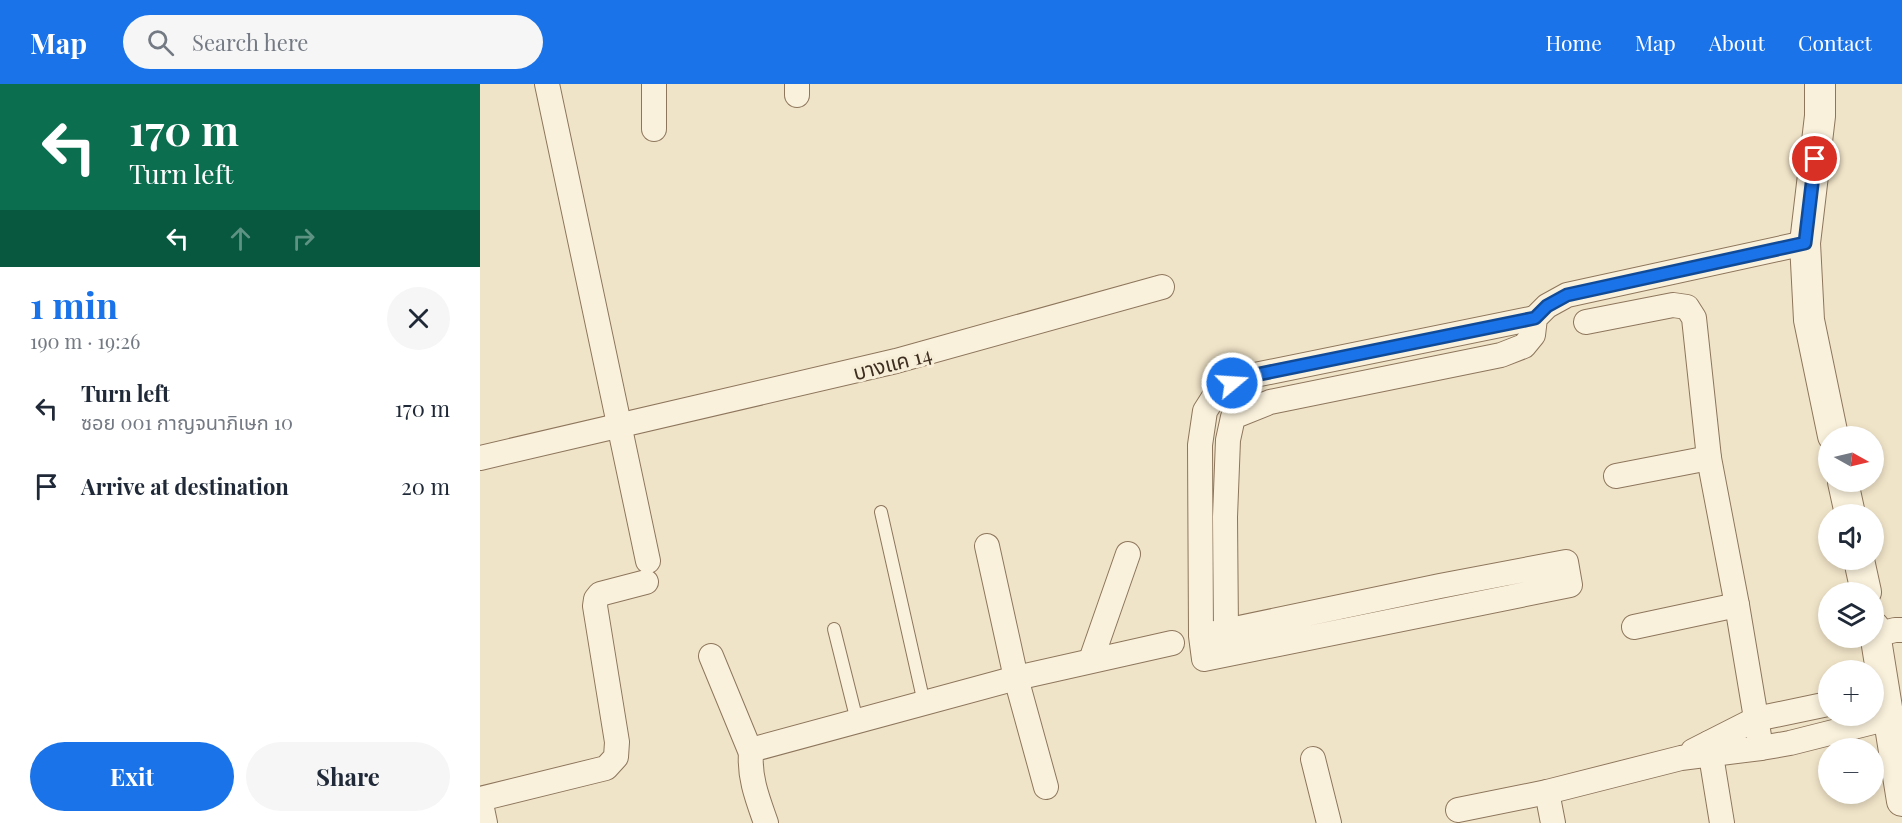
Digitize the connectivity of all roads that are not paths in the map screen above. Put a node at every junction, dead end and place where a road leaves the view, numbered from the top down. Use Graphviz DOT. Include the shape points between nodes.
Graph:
graph roads {
  1 [pos="547,84"];
  2 [pos="654,84"];
  3 [pos="1820,84"];
  4 [pos="654,129"];
  5 [pos="1805,243"];
  6 [pos="1162,287"];
  7 [pos="1535,318"];
  8 [pos="1586,322"];
  9 [pos="1831,426"];
  10 [pos="619,427"];
  11 [pos="480,458"];
  12 [pos="1709,458"];
  13 [pos="1616,476"];
  14 [pos="881,512"];
  15 [pos="987,546"];
  16 [pos="1128,554"];
  17 [pos="1440,586"];
  18 [pos="1737,605"];
  19 [pos="1446,610"];
  20 [pos="1635,627"];
  21 [pos="834,629"];
  22 [pos="1884,631"];
  23 [pos="1229,642"];
  24 [pos="1172,643"];
  25 [pos="711,656"];
  26 [pos="1091,660"];
  27 [pos="1016,678"];
  28 [pos="1887,700"];
  29 [pos="924,703"];
  30 [pos="1818,706"];
  31 [pos="1756,719"];
  32 [pos="857,721"];
  33 [pos="1761,748"];
  34 [pos="1711,749"];
  35 [pos="751,753"];
  36 [pos="1313,759"];
  37 [pos="1046,787"];
  38 [pos="1547,792"];
  39 [pos="480,799"];
  40 [pos="1902,801"];
  41 [pos="1458,810"];
  42 [pos="485,823"];
  43 [pos="766,823"];
  44 [pos="1329,823"];
  45 [pos="1553,823"];
  46 [pos="1722,823"];
  1 -- 10 [label="street"];
  2 -- 4 [label="street"];
  3 -- 5 [label="street" via="1820,116"];
  5 -- 7 [label="street" via="1567,295"];
  5 -- 9 [label="street" via="1809,320"];
  6 -- 10 [label="street, บางแค 14" via="896,361"];
  7 -- 23 [label="street" via="1533,334 1524,346 1502,355 1270,402 1233,417 1228,440 1225,517"];
  7 -- 23 [label="street" via="1245,377 1219,389 1205,411 1200,445 1201,636"];
  8 -- 12 [label="street" via="1673,305 1687,307 1694,318"];
  10 -- 11 [label="street, บางแค 14"];
  10 -- 39 [label="street" via="647,571 596,599 616,757 606,768"];
  12 -- 13 [label="street"];
  12 -- 18 [label="street"];
  14 -- 29 [label="lane"];
  15 -- 27 [label="street"];
  16 -- 26 [label="street"];
  17 -- 19 [label="street"];
  17 -- 19 [label="street" via="1566,562 1570,585"];
  17 -- 23 [label="street"];
  18 -- 20 [label="street"];
  18 -- 31 [label="street"];
  19 -- 23 [label="street"];
  21 -- 32 [label="lane"];
  22 -- 28 [label="street"];
  24 -- 26 [label="street"];
  25 -- 35 [label="street"];
  26 -- 27 [label="street"];
  27 -- 29 [label="street"];
  27 -- 37 [label="street"];
  28 -- 33 [label="street" via="1790,743"];
  28 -- 40 [label="street"];
  29 -- 32 [label="street"];
  30 -- 31 [label="street"];
  31 -- 33 [label="street"];
  31 -- 34 [label="street"];
  32 -- 35 [label="street"];
  33 -- 34 [label="street"];
  34 -- 38 [label="street"];
  34 -- 46 [label="street"];
  35 -- 43 [label="street" via="752,778"];
  36 -- 44 [label="street"];
  38 -- 41 [label="street"];
  38 -- 45 [label="street"];
  39 -- 42 [label="street"];
}
